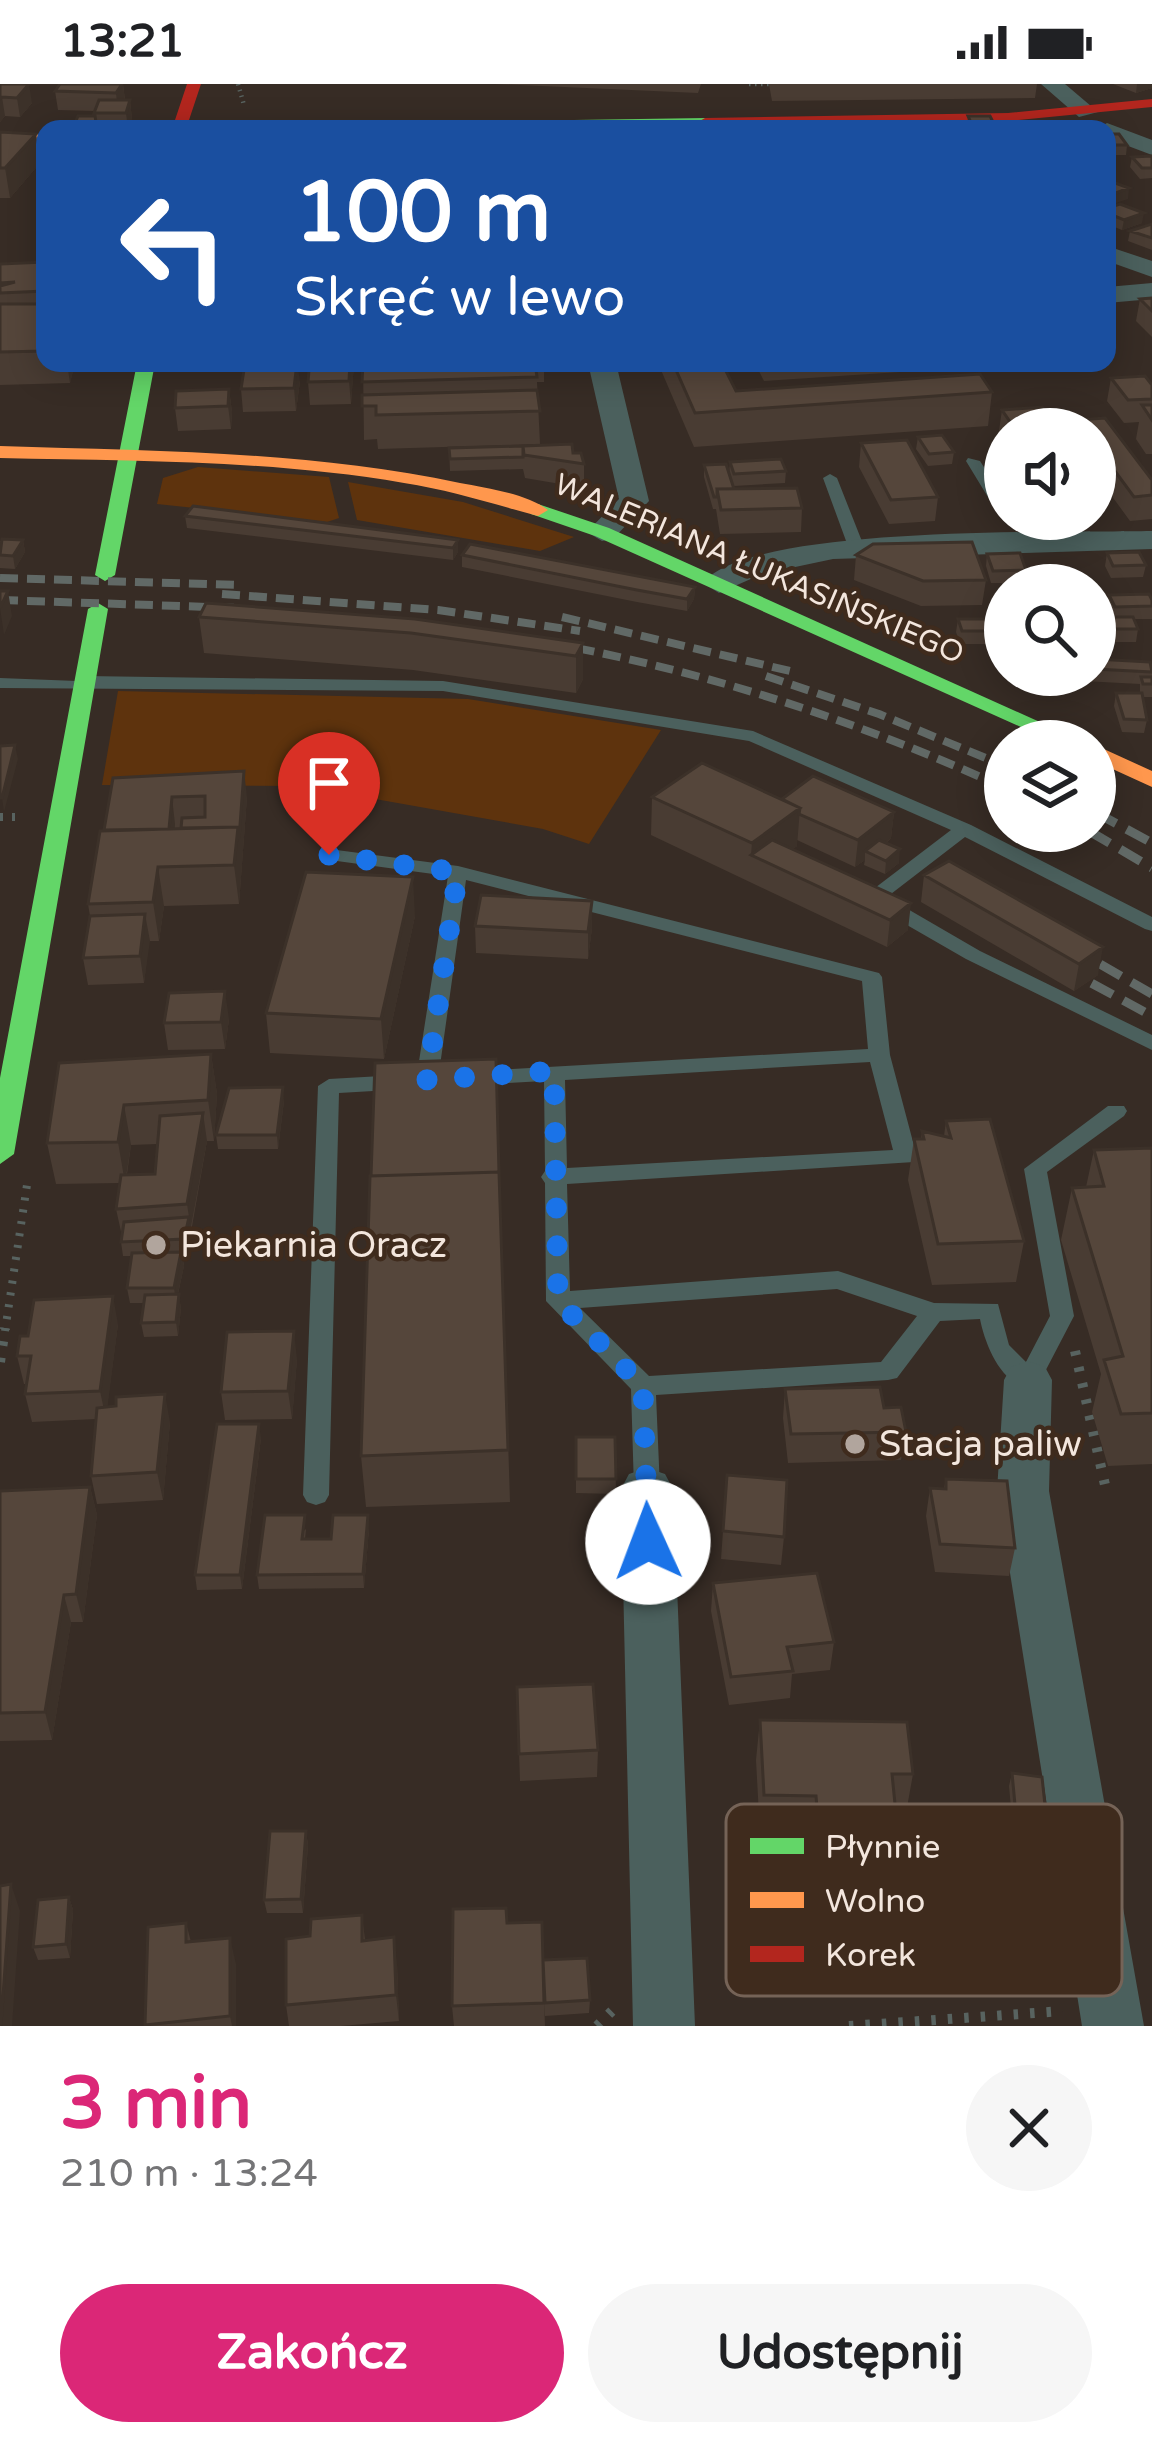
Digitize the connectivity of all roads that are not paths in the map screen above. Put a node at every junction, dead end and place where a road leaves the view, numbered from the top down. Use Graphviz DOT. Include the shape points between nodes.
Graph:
graph roads {
  1 [pos="194,84"];
  2 [pos="1052,84"];
  3 [pos="1152,103"];
  4 [pos="1152,116"];
  5 [pos="182,120"];
  6 [pos="1094,120"];
  7 [pos="1109,120"];
  8 [pos="1116,121"];
  9 [pos="1116,132"];
  10 [pos="0,137"];
  11 [pos="36,138"];
  12 [pos="1152,148"];
  13 [pos="1116,257"];
  14 [pos="1152,269"];
  15 [pos="1152,291"];
  16 [pos="1116,294"];
  17 [pos="144,372"];
  18 [pos="604,372"];
  19 [pos="0,452"];
  20 [pos="128,452"];
  21 [pos="973,461"];
  22 [pos="830,478"];
  23 [pos="984,484"];
  24 [pos="984,528"];
  25 [pos="602,532"];
  26 [pos="1116,536"];
  27 [pos="1152,540"];
  28 [pos="857,549"];
  29 [pos="105,575"];
  30 [pos="719,584"];
  31 [pos="98,609"];
  32 [pos="0,683"];
  33 [pos="84,683"];
  34 [pos="1024,720"];
  35 [pos="1116,762"];
  36 [pos="1152,780"];
  37 [pos="964,829"];
  38 [pos="329,855"];
  39 [pos="458,872"];
  40 [pos="1152,925"];
  41 [pos="1152,1043"];
  42 [pos="879,1055"];
  43 [pos="554,1071"];
  44 [pos="427,1080"];
  45 [pos="1116,1111"];
  46 [pos="0,1154"];
  47 [pos="552,1177"];
  48 [pos="558,1301"];
  49 [pos="933,1312"];
  50 [pos="1028,1380"];
  51 [pos="643,1386"];
  52 [pos="647,1489"];
  53 [pos="316,1495"];
  54 [pos="1067,1804"];
  55 [pos="664,2026"];
  1 -- 5 [label="street"];
  2 -- 6 [label="street"];
  3 -- 7 [label="street"];
  4 -- 8 [label="street"];
  9 -- 12 [label="street"];
  10 -- 11 [label="street"];
  13 -- 14 [label="street"];
  15 -- 16 [label="street"];
  17 -- 20 [label="street"];
  18 -- 25 [label="street" via="634,501"];
  19 -- 20 [label="street, WALERIANA ŁUKASIŃSKIEGO"];
  20 -- 25 [label="street, WALERIANA ŁUKASIŃSKIEGO" via="399,476"];
  20 -- 29 [label="street"];
  21 -- 23 [label="lane"];
  22 -- 28 [label="lane"];
  24 -- 28 [label="street"];
  25 -- 30 [label="street, WALERIANA ŁUKASIŃSKIEGO"];
  26 -- 27 [label="street"];
  28 -- 30 [label="street" via="794,555"];
  30 -- 34 [label="street, WALERIANA ŁUKASIŃSKIEGO"];
  31 -- 33 [label="street"];
  32 -- 33 [label="lane"];
  33 -- 37 [label="lane" via="443,686 591,708 753,736"];
  33 -- 46 [label="street"];
  35 -- 36 [label="street"];
  37 -- 40 [label="lane"];
  37 -- 41 [label="lane" via="864,894"];
  38 -- 39 [label="lane"];
  39 -- 42 [label="lane" via="872,977"];
  39 -- 44 [label="lane"];
  42 -- 43 [label="lane"];
  42 -- 47 [label="lane" via="906,1156"];
  43 -- 44 [label="lane"];
  43 -- 47 [label="lane"];
  44 -- 53 [label="lane" via="329,1086"];
  45 -- 50 [label="lane" via="1035,1169 1062,1316"];
  47 -- 48 [label="lane"];
  48 -- 49 [label="lane" via="838,1280"];
  48 -- 51 [label="lane"];
  49 -- 50 [label="lane" via="990,1310 998,1348"];
  49 -- 51 [label="lane" via="888,1371"];
  50 -- 54 [label="street" via="1023,1492"];
  51 -- 52 [label="lane"];
  52 -- 55 [label="street"];
}
